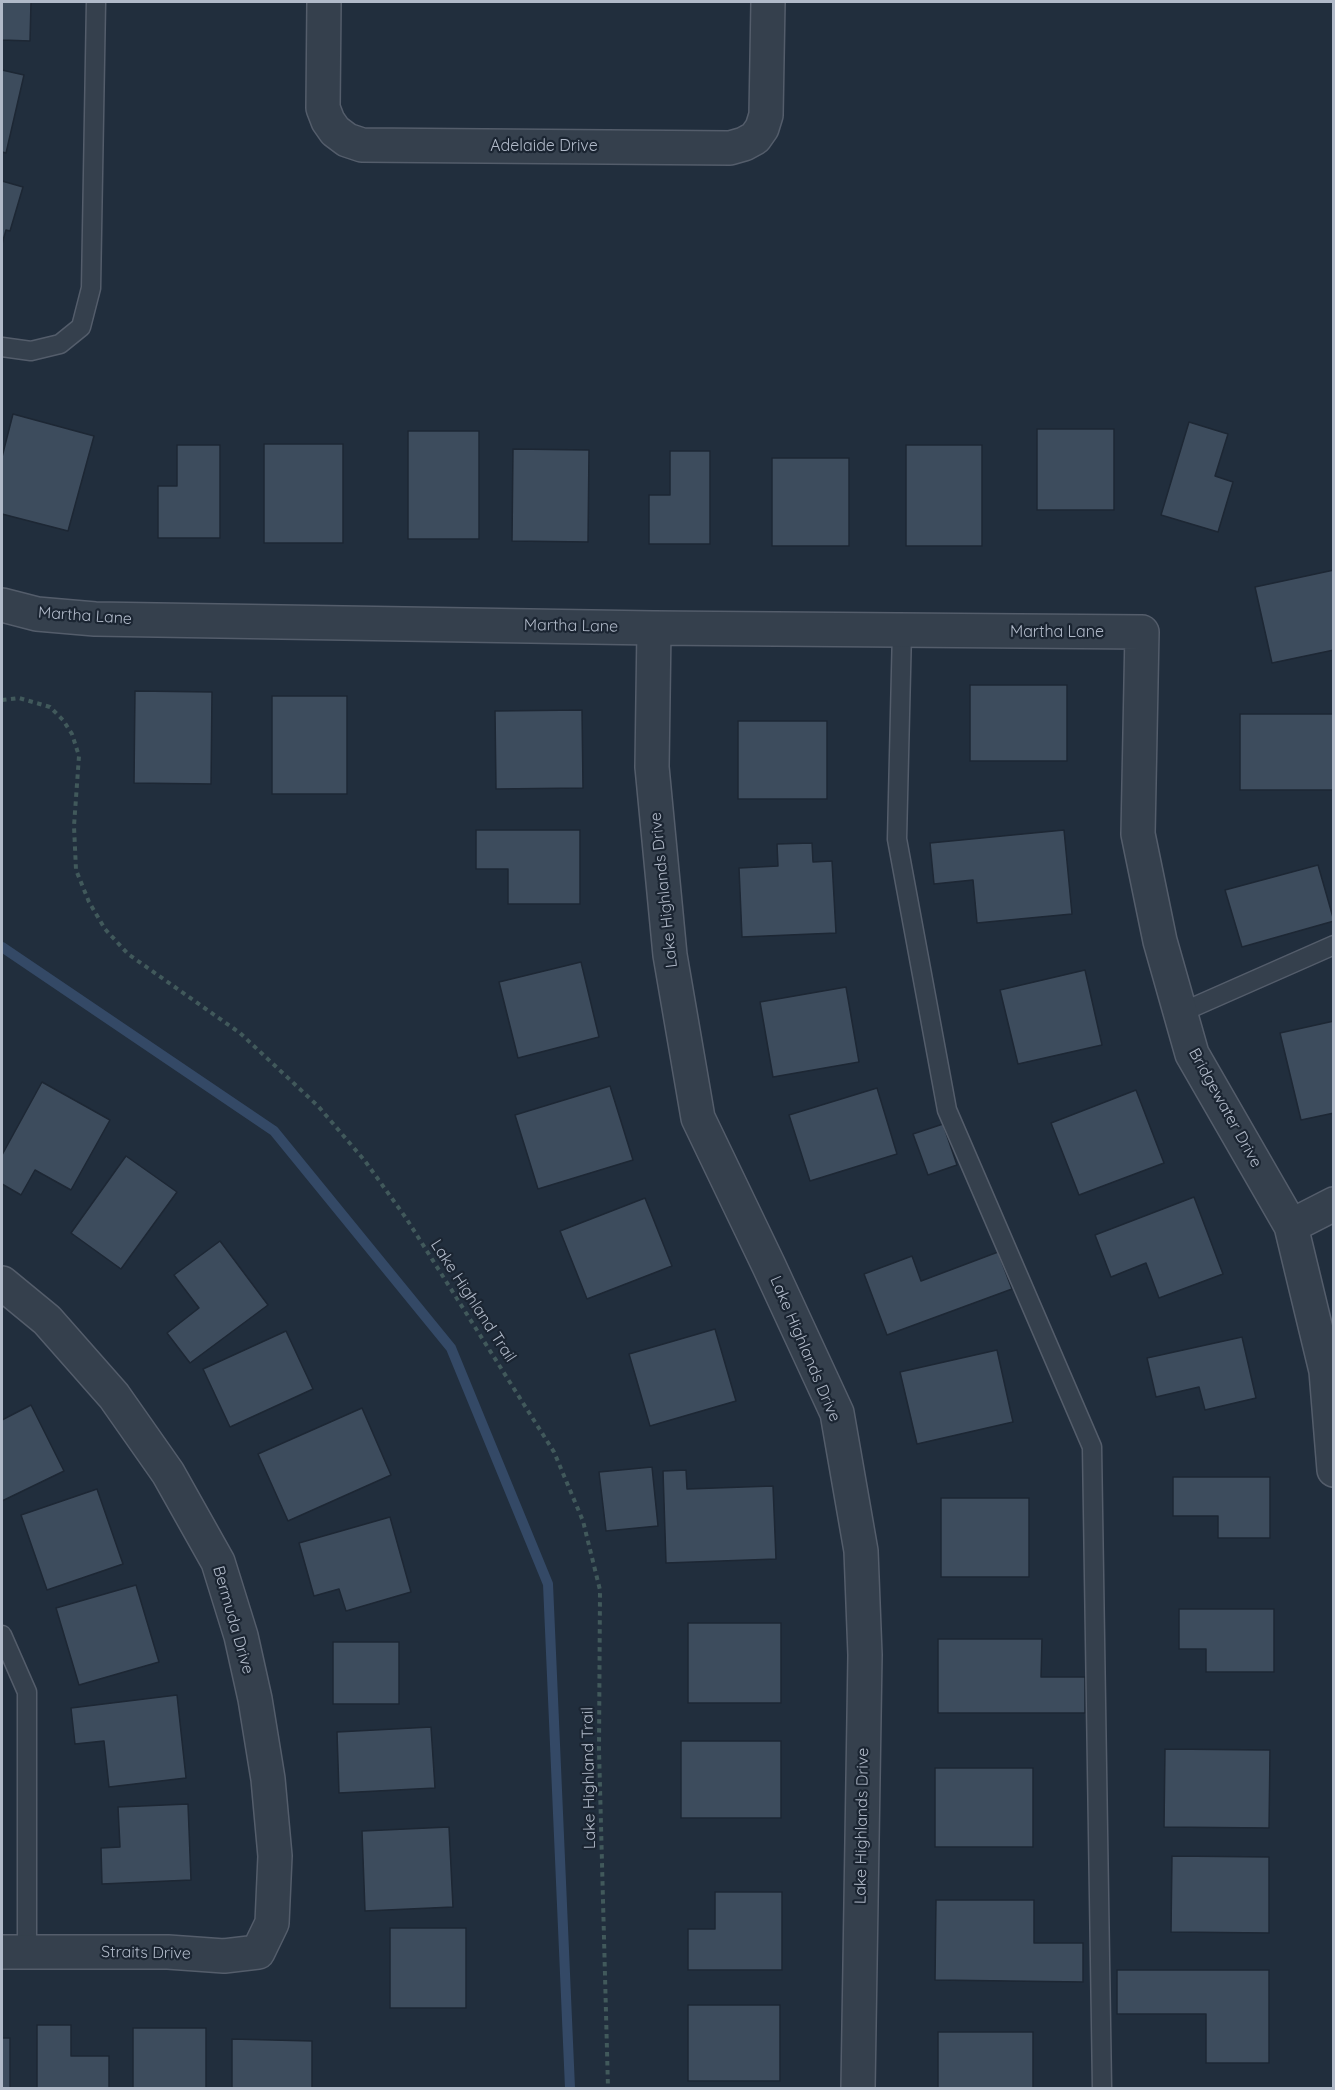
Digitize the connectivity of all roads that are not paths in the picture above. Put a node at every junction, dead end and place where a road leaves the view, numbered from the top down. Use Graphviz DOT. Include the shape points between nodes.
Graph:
graph roads {
  1 [pos="96,2"];
  2 [pos="324,2"];
  3 [pos="768,2"];
  4 [pos="2,346"];
  5 [pos="2,605"];
  6 [pos="654,628"];
  7 [pos="902,630"];
  8 [pos="1142,632"];
  9 [pos="1334,945"];
  10 [pos="1180,1013"];
  11 [pos="1334,1204"];
  12 [pos="1291,1226"];
  13 [pos="2,1283"];
  14 [pos="1334,1470"];
  15 [pos="2,1635"];
  16 [pos="272,1923"];
  17 [pos="14,1952"];
  18 [pos="858,2088"];
  19 [pos="1102,2088"];
  1 -- 4 [label="lane" via="91,288 81,327 60,344 31,351"];
  2 -- 3 [label="street, Adelaide Drive" via="323,108 335,131 346,140 362,145 730,148 755,138 766,115"];
  5 -- 6 [label="street, Martha Lane" via="37,614 95,619"];
  6 -- 7 [label="street, Martha Lane"];
  6 -- 18 [label="street, Lake Highlands Drive" via="651,767 670,955 698,1118 837,1413 861,1551 865,1655"];
  7 -- 8 [label="street, Martha Lane"];
  7 -- 19 [label="lane" via="897,839 946,1110 1092,1447"];
  8 -- 10 [label="street, Bridgewater Drive" via="1138,834 1160,941"];
  9 -- 10 [label="lane"];
  10 -- 12 [label="street, Bridgewater Drive" via="1192,1054"];
  11 -- 12 [label="street"];
  12 -- 14 [label="street, Bridgewater Drive" via="1326,1371"];
  13 -- 16 [label="street, Bermuda Drive" via="47,1320 114,1395 168,1473 218,1562 242,1636 268,1779 275,1856"];
  15 -- 17 [label="lane" via="27,1692 26,1850"];
  16 -- 17 [label="street, Straits Drive" via="258,1952 224,1956"];
}
